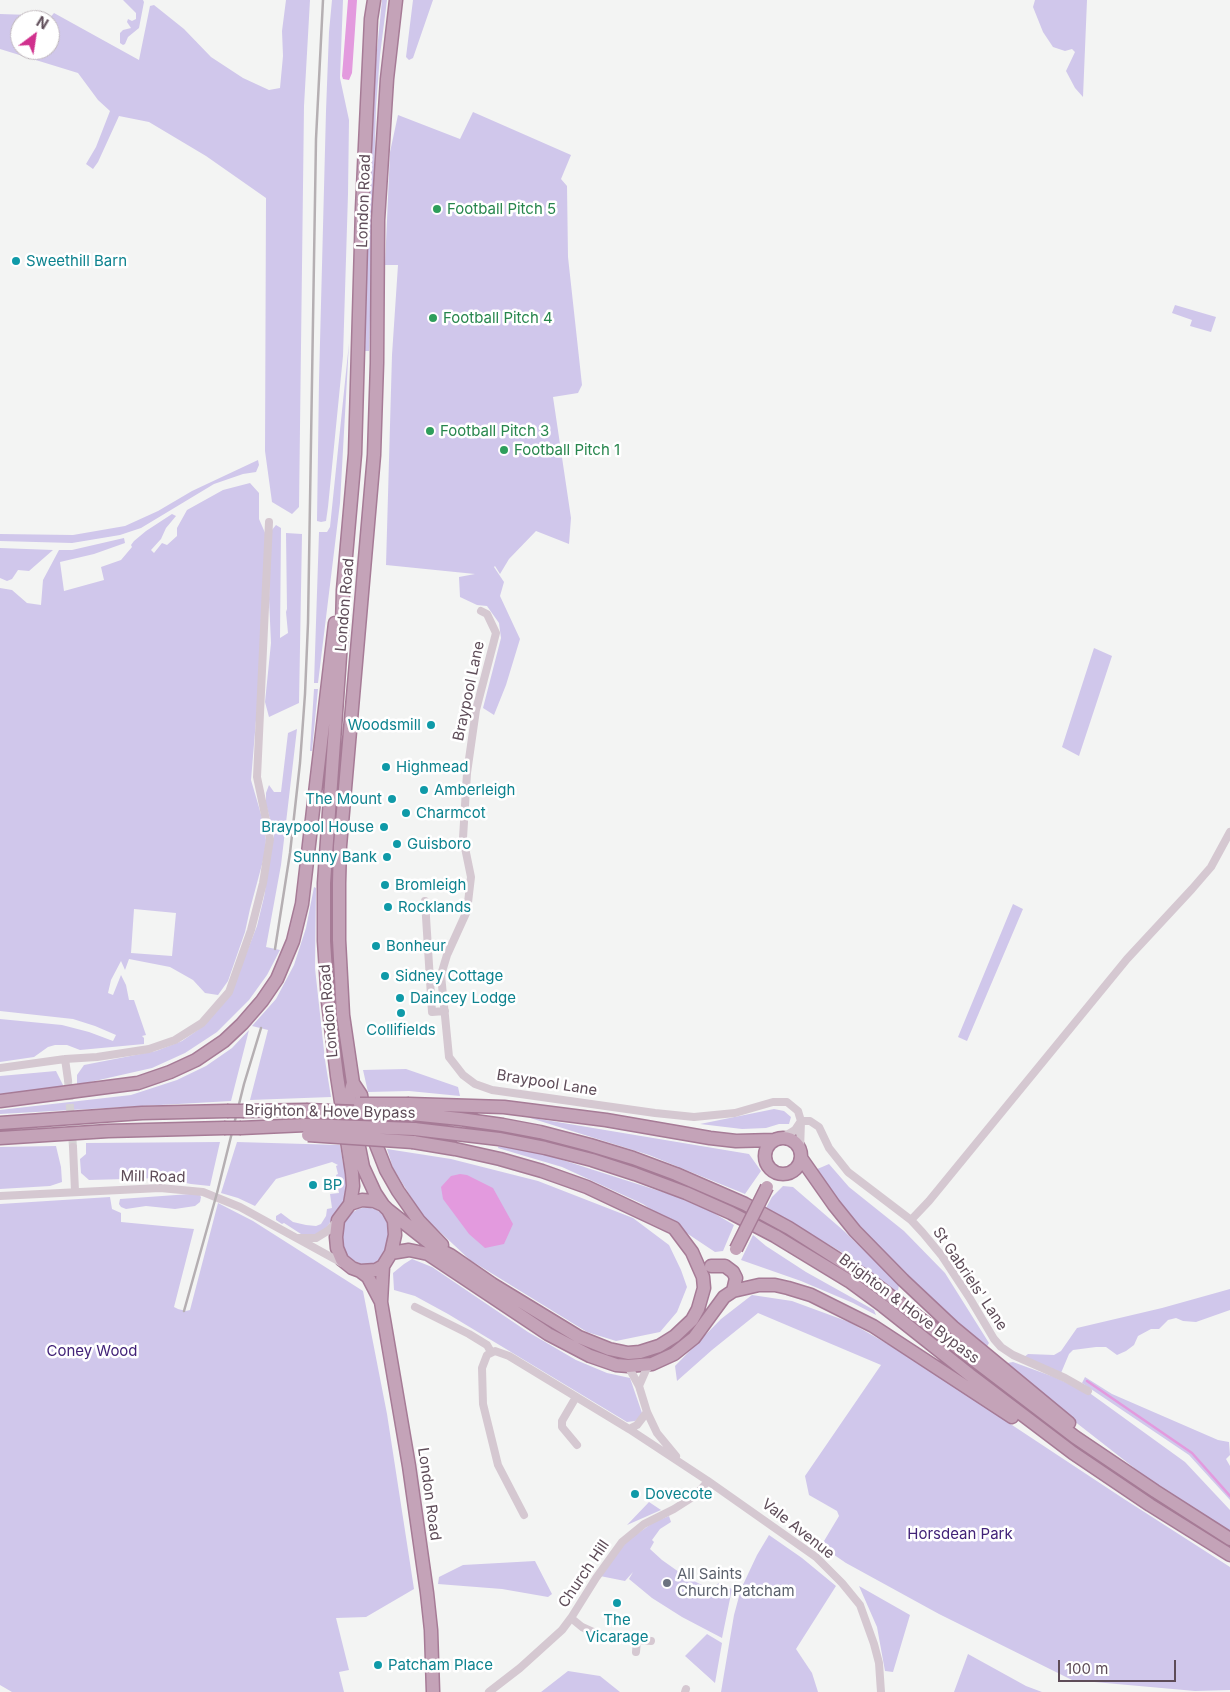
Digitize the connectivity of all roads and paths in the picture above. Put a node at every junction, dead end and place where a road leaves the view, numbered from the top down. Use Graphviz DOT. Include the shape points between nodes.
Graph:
graph roads {
  1 [pos="374,0"];
  2 [pos="396,0"];
  3 [pos="269,522"];
  4 [pos="343,590"];
  5 [pos="481,610"];
  6 [pos="1230,832"];
  7 [pos="426,901"];
  8 [pos="445,1011"];
  9 [pos="65,1059"];
  10 [pos="0,1068"];
  11 [pos="68,1080"];
  12 [pos="353,1083"];
  13 [pos="0,1101"];
  14 [pos="410,1109"];
  15 [pos="801,1121"];
  16 [pos="0,1123"];
  17 [pos="307,1130"];
  18 [pos="0,1138"];
  19 [pos="778,1139"];
  20 [pos="74,1147"];
  21 [pos="801,1154"];
  22 [pos="770,1168"];
  23 [pos="782,1174"];
  24 [pos="767,1187"];
  25 [pos="76,1192"];
  26 [pos="0,1196"];
  27 [pos="350,1204"];
  28 [pos="385,1208"];
  29 [pos="338,1220"];
  30 [pos="656,1220"];
  31 [pos="911,1220"];
  32 [pos="295,1237"];
  33 [pos="736,1249"];
  34 [pos="392,1253"];
  35 [pos="450,1255"];
  36 [pos="346,1265"];
  37 [pos="383,1266"];
  38 [pos="712,1266"];
  39 [pos="360,1271"];
  40 [pos="736,1278"];
  41 [pos="703,1282"];
  42 [pos="728,1294"];
  43 [pos="381,1302"];
  44 [pos="415,1307"];
  45 [pos="683,1328"];
  46 [pos="491,1352"];
  47 [pos="652,1364"];
  48 [pos="628,1366"];
  49 [pos="639,1386"];
  50 [pos="1088,1391"];
  51 [pos="576,1397"];
  52 [pos="647,1412"];
  53 [pos="629,1429"];
  54 [pos="577,1445"];
  55 [pos="1073,1453"];
  56 [pos="1116,1464"];
  57 [pos="687,1467"];
  58 [pos="708,1481"];
  59 [pos="524,1515"];
  60 [pos="1230,1539"];
  61 [pos="1230,1555"];
  62 [pos="571,1618"];
  63 [pos="637,1640"];
  64 [pos="651,1640"];
  65 [pos="636,1652"];
  66 [pos="433,1692"];
  67 [pos="489,1692"];
  68 [pos="881,1692"];
  1 -- 4 [label="highway, London Road" via="362,209 355,454"];
  2 -- 12 [label="highway, London Road" via="387,79 378,220 373,464 340,846 339,940 343,1015"];
  3 -- 9 [label="street" via="257,776 270,839 251,930 229,992 202,1023 175,1040 149,1049"];
  4 -- 13 [label="highway" via="334,627 302,904 293,941 277,979 262,1001 224,1041 196,1060 170,1072 138,1082"];
  4 -- 27 [label="highway, London Road" via="324,883 324,931 329,1011 353,1186"];
  5 -- 8 [label="street, Braypool Lane" via="487,614 496,633 476,710 468,760 463,838 471,877 467,911 441,975"];
  6 -- 31 [label="street" via="1211,867 1126,959"];
  7 -- 8 [label="street" via="432,1012"];
  8 -- 15 [label="street, Braypool Lane" via="449,1056 463,1075 492,1090 694,1117 735,1113 782,1101 794,1107"];
  9 -- 10 [label="street"];
  9 -- 11 [label="street"];
  12 -- 28 [label="highway, London Road" via="349,1097 363,1167"];
  12 -- 35 [label="highway" via="361,1095 364,1114 386,1170 420,1221"];
  14 -- 16 [label="highway, Brighton & Hove Bypass, bridge" via="354,1104 306,1110 142,1113"];
  14 -- 19 [label="highway" via="504,1107 710,1138 736,1141"];
  14 -- 56 [label="highway, Brighton & Hove Bypass" via="540,1132 590,1145 676,1174 745,1204 863,1274 1020,1396"];
  15 -- 19 [label="street" via="795,1130"];
  15 -- 21 [label="street"];
  15 -- 31 [label="street, St Gabriels' Lane" via="810,1121 820,1127 829,1148 848,1172"];
  17 -- 18 [label="highway, Brighton & Hove Bypass, bridge" via="108,1131"];
  17 -- 30 [label="highway, bridge" via="455,1148 500,1159 586,1187"];
  17 -- 55 [label="highway, Brighton & Hove Bypass, bridge" via="414,1129 499,1139 592,1160 677,1189 775,1236 849,1281"];
  19 -- 21 [label="highway" via="793,1141"];
  19 -- 22 [label="highway" via="765,1153"];
  20 -- 25 [label="street"];
  21 -- 23 [label="highway" via="797,1168"];
  21 -- 56 [label="highway" via="834,1206 903,1280 953,1327"];
  22 -- 23 [label="highway"];
  22 -- 24 [label="highway"];
  23 -- 24 [label="highway"];
  24 -- 33 [label="highway, bridge"];
  25 -- 26 [label="street, Mill Road"];
  25 -- 32 [label="street, Mill Road" via="160,1188 203,1192 240,1207"];
  27 -- 28 [label="highway" via="368,1200"];
  27 -- 29 [label="highway"];
  28 -- 34 [label="highway" via="394,1221"];
  28 -- 35 [label="highway" via="436,1248"];
  29 -- 32 [label="street" via="316,1238"];
  29 -- 36 [label="highway" via="337,1248"];
  30 -- 41 [label="highway" via="674,1228 692,1252"];
  30 -- 45 [label="highway" via="677,1240 693,1272 695,1290"];
  31 -- 50 [label="street, St Gabriels' Lane" via="938,1251 1001,1347 1013,1356"];
  32 -- 36 [label="street, Mill Road"];
  33 -- 38 [label="highway"];
  33 -- 40 [label="highway"];
  34 -- 37 [label="highway"];
  34 -- 48 [label="highway" via="409,1250 428,1254 548,1334 590,1356"];
  35 -- 45 [label="highway" via="544,1317 609,1349 628,1353 648,1350 667,1342"];
  36 -- 39 [label="highway"];
  37 -- 39 [label="highway"];
  37 -- 43 [label="highway, London Road"];
  38 -- 40 [label="highway" via="725,1266"];
  38 -- 41 [label="highway"];
  39 -- 43 [label="highway, London Road" via="368,1277"];
  40 -- 42 [label="highway"];
  41 -- 42 [label="highway" via="714,1298"];
  41 -- 45 [label="highway" via="698,1309"];
  42 -- 47 [label="highway" via="694,1338 674,1354"];
  42 -- 55 [label="highway" via="759,1285 775,1285 811,1295 874,1326"];
  43 -- 66 [label="highway, London Road" via="427,1593"];
  44 -- 46 [label="street" via="476,1338"];
  46 -- 51 [label="street, Vale Avenue" via="510,1356"];
  46 -- 59 [label="street" via="482,1368 483,1404 498,1464"];
  47 -- 48 [label="highway"];
  47 -- 49 [label="street"];
  48 -- 49 [label="street, Vale Avenue"];
  49 -- 52 [label="street, Vale Avenue"];
  51 -- 53 [label="street, Vale Avenue"];
  51 -- 54 [label="street" via="562,1421 562,1427"];
  52 -- 53 [label="street"];
  52 -- 57 [label="street, Vale Avenue" via="656,1433"];
  53 -- 57 [label="street, Vale Avenue"];
  55 -- 61 [label="highway, Brighton & Hove Bypass"];
  56 -- 60 [label="highway, Brighton & Hove Bypass"];
  57 -- 58 [label="street, Vale Avenue"];
  58 -- 62 [label="street, Church Hill" via="696,1495 644,1524 622,1542"];
  58 -- 68 [label="street, Vale Avenue" via="816,1557 842,1583 860,1605 874,1644"];
  62 -- 63 [label="street" via="604,1637"];
  62 -- 67 [label="street, Church Hill" via="543,1648"];
  63 -- 64 [label="street"];
  63 -- 65 [label="street"];
}
